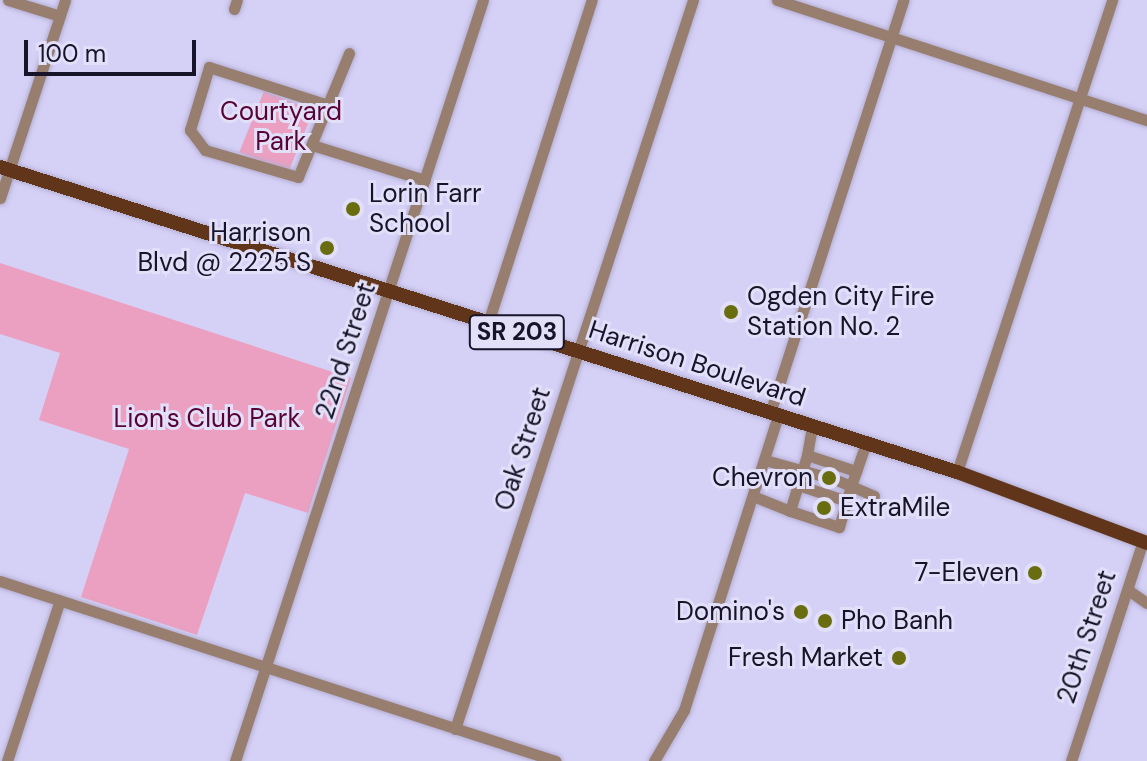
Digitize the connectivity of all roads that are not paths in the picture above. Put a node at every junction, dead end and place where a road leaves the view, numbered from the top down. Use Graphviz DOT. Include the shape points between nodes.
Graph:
graph roads {
  1 [pos="8,0"];
  2 [pos="65,0"];
  3 [pos="483,0"];
  4 [pos="592,0"];
  5 [pos="693,0"];
  6 [pos="777,0"];
  7 [pos="903,0"];
  8 [pos="1112,0"];
  9 [pos="60,16"];
  10 [pos="891,37"];
  11 [pos="349,53"];
  12 [pos="1080,99"];
  13 [pos="325,104"];
  14 [pos="1147,120"];
  15 [pos="312,145"];
  16 [pos="4,168"];
  17 [pos="425,180"];
  18 [pos="0,198"];
  19 [pos="388,292"];
  20 [pos="488,323"];
  21 [pos="578,350"];
  22 [pos="774,414"];
  23 [pos="812,426"];
  24 [pos="866,443"];
  25 [pos="807,455"];
  26 [pos="765,460"];
  27 [pos="803,470"];
  28 [pos="856,471"];
  29 [pos="957,472"];
  30 [pos="819,475"];
  31 [pos="839,481"];
  32 [pos="798,485"];
  33 [pos="851,486"];
  34 [pos="753,496"];
  35 [pos="874,496"];
  36 [pos="847,501"];
  37 [pos="790,511"];
  38 [pos="1146,538"];
  39 [pos="0,581"];
  40 [pos="1131,592"];
  41 [pos="60,600"];
  42 [pos="1147,603"];
  43 [pos="266,667"];
  44 [pos="455,729"];
  45 [pos="7,761"];
  46 [pos="235,761"];
  47 [pos="556,761"];
  48 [pos="654,761"];
  49 [pos="1071,761"];
  1 -- 9 [label="street"];
  2 -- 9 [label="street"];
  3 -- 17 [label="street, 22nd Street"];
  4 -- 20 [label="street"];
  5 -- 21 [label="street, Oak Street"];
  6 -- 10 [label="street"];
  7 -- 10 [label="street"];
  8 -- 12 [label="street"];
  9 -- 16 [label="street"];
  10 -- 12 [label="street"];
  10 -- 22 [label="street"];
  11 -- 13 [label="street"];
  12 -- 14 [label="street"];
  12 -- 29 [label="street"];
  13 -- 15 [label="street"];
  13 -- 15 [label="street" via="222,69 209,67 202,75 189,121 205,150 294,178"];
  15 -- 17 [label="street"];
  16 -- 18 [label="street"];
  16 -- 19 [label="main road, Harrison Boulevard / SR 203"];
  17 -- 19 [label="street, 22nd Street"];
  19 -- 20 [label="main road, Harrison Boulevard / SR 203"];
  19 -- 43 [label="street, 22nd Street"];
  20 -- 21 [label="main road, Harrison Boulevard / SR 203"];
  21 -- 22 [label="main road, Harrison Boulevard / SR 203"];
  21 -- 44 [label="street, Oak Street"];
  22 -- 23 [label="main road, Harrison Boulevard / SR 203"];
  22 -- 26 [label="street"];
  23 -- 24 [label="main road, Harrison Boulevard / SR 203"];
  23 -- 25 [label="street"];
  24 -- 28 [label="street"];
  24 -- 29 [label="main road, Harrison Boulevard / SR 203"];
  25 -- 27 [label="street"];
  25 -- 28 [label="street"];
  26 -- 27 [label="street"];
  26 -- 34 [label="street"];
  27 -- 30 [label="street"];
  27 -- 32 [label="street"];
  28 -- 33 [label="street"];
  29 -- 38 [label="main road, Harrison Boulevard / SR 203"];
  31 -- 33 [label="street"];
  32 -- 36 [label="street"];
  32 -- 37 [label="street"];
  33 -- 35 [label="street"];
  33 -- 36 [label="street"];
  34 -- 37 [label="street"];
  34 -- 48 [label="street" via="684,710"];
  36 -- 37 [label="street" via="839,527"];
  38 -- 40 [label="street, 20th Street"];
  39 -- 41 [label="street"];
  40 -- 42 [label="street"];
  40 -- 49 [label="street, 20th Street"];
  41 -- 43 [label="street"];
  41 -- 45 [label="street"];
  43 -- 44 [label="street"];
  43 -- 46 [label="street, 22nd Street"];
  44 -- 47 [label="street"];
}
